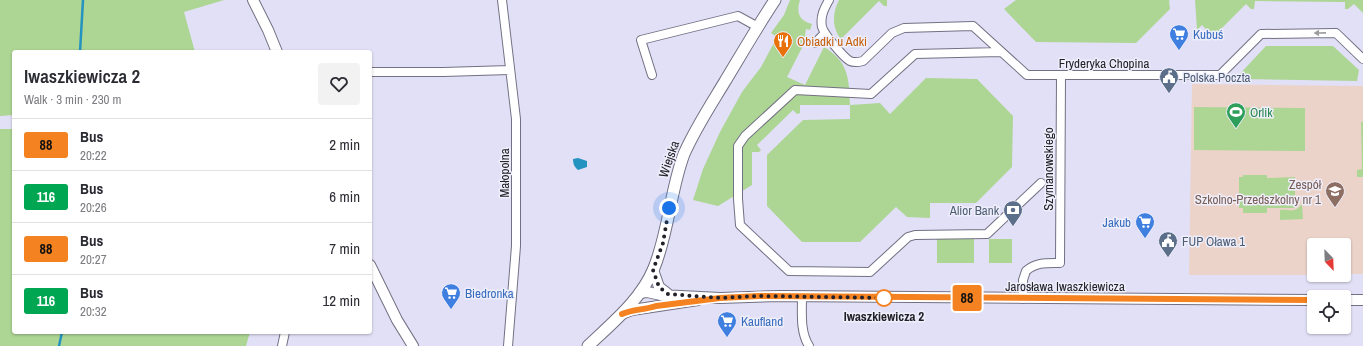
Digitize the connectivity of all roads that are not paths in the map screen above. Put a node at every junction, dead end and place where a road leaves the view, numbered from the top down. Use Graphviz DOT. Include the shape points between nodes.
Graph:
graph roads {
  1 [pos="253,0"];
  2 [pos="502,0"];
  3 [pos="775,0"];
  4 [pos="829,0"];
  5 [pos="758,26"];
  6 [pos="825,33"];
  7 [pos="815,44"];
  8 [pos="276,50"];
  9 [pos="1000,52"];
  10 [pos="1363,59"];
  11 [pos="510,70"];
  12 [pos="372,72"];
  13 [pos="652,75"];
  14 [pos="1061,76"];
  15 [pos="1041,183"];
  16 [pos="372,269"];
  17 [pos="653,270"];
  18 [pos="639,294"];
  19 [pos="668,294"];
  20 [pos="802,297"];
  21 [pos="720,298"];
  22 [pos="1023,298"];
  23 [pos="1307,300"];
  24 [pos="1351,300"];
  25 [pos="1363,300"];
  26 [pos="656,306"];
  27 [pos="622,314"];
  28 [pos="284,334"];
  29 [pos="282,346"];
  30 [pos="413,346"];
  31 [pos="508,346"];
  32 [pos="588,346"];
  33 [pos="809,346"];
  1 -- 8 [label="street"];
  2 -- 11 [label="street, Małopolna"];
  3 -- 5 [label="main road, Wiejska"];
  4 -- 6 [label="street" via="822,14 822,27"];
  5 -- 13 [label="street" via="738,16 641,40"];
  5 -- 17 [label="main road, Wiejska" via="706,111 686,150 673,192 663,243"];
  6 -- 7 [label="street"];
  6 -- 9 [label="street, Fryderyka Chopina" via="850,61 859,62 892,33 904,28 973,26"];
  9 -- 14 [label="street, Fryderyka Chopina" via="1027,76"];
  9 -- 15 [label="street" via="915,54 871,94 795,90 745,136 738,146 740,225 789,271 870,272 908,237 987,234"];
  10 -- 14 [label="street, Fryderyka Chopina, one-way" via="1336,33 1261,34 1220,75"];
  11 -- 12 [label="street"];
  11 -- 31 [label="street, Małopolna" via="516,119 516,246"];
  14 -- 22 [label="street, Szymanowskiego" via="1060,263 1041,263 1026,271"];
  16 -- 30 [label="street"];
  17 -- 18 [label="main road, Wiejska"];
  17 -- 19 [label="street" via="659,287"];
  18 -- 19 [label="street, Jarosława Iwaszkiewicza"];
  18 -- 26 [label="street" via="644,302"];
  18 -- 27 [label="main road, Wiejska"];
  19 -- 21 [label="street, Jarosława Iwaszkiewicza"];
  20 -- 21 [label="street, Jarosława Iwaszkiewicza"];
  20 -- 22 [label="street, Jarosława Iwaszkiewicza"];
  20 -- 33 [label="street" via="803,334"];
  21 -- 26 [label="street, Jarosława Iwaszkiewicza"];
  22 -- 23 [label="street, Jarosława Iwaszkiewicza"];
  24 -- 25 [label="street"];
  26 -- 27 [label="street, Jarosława Iwaszkiewicza"];
  27 -- 32 [label="main road, Wiejska"];
  28 -- 29 [label="street"];
}
